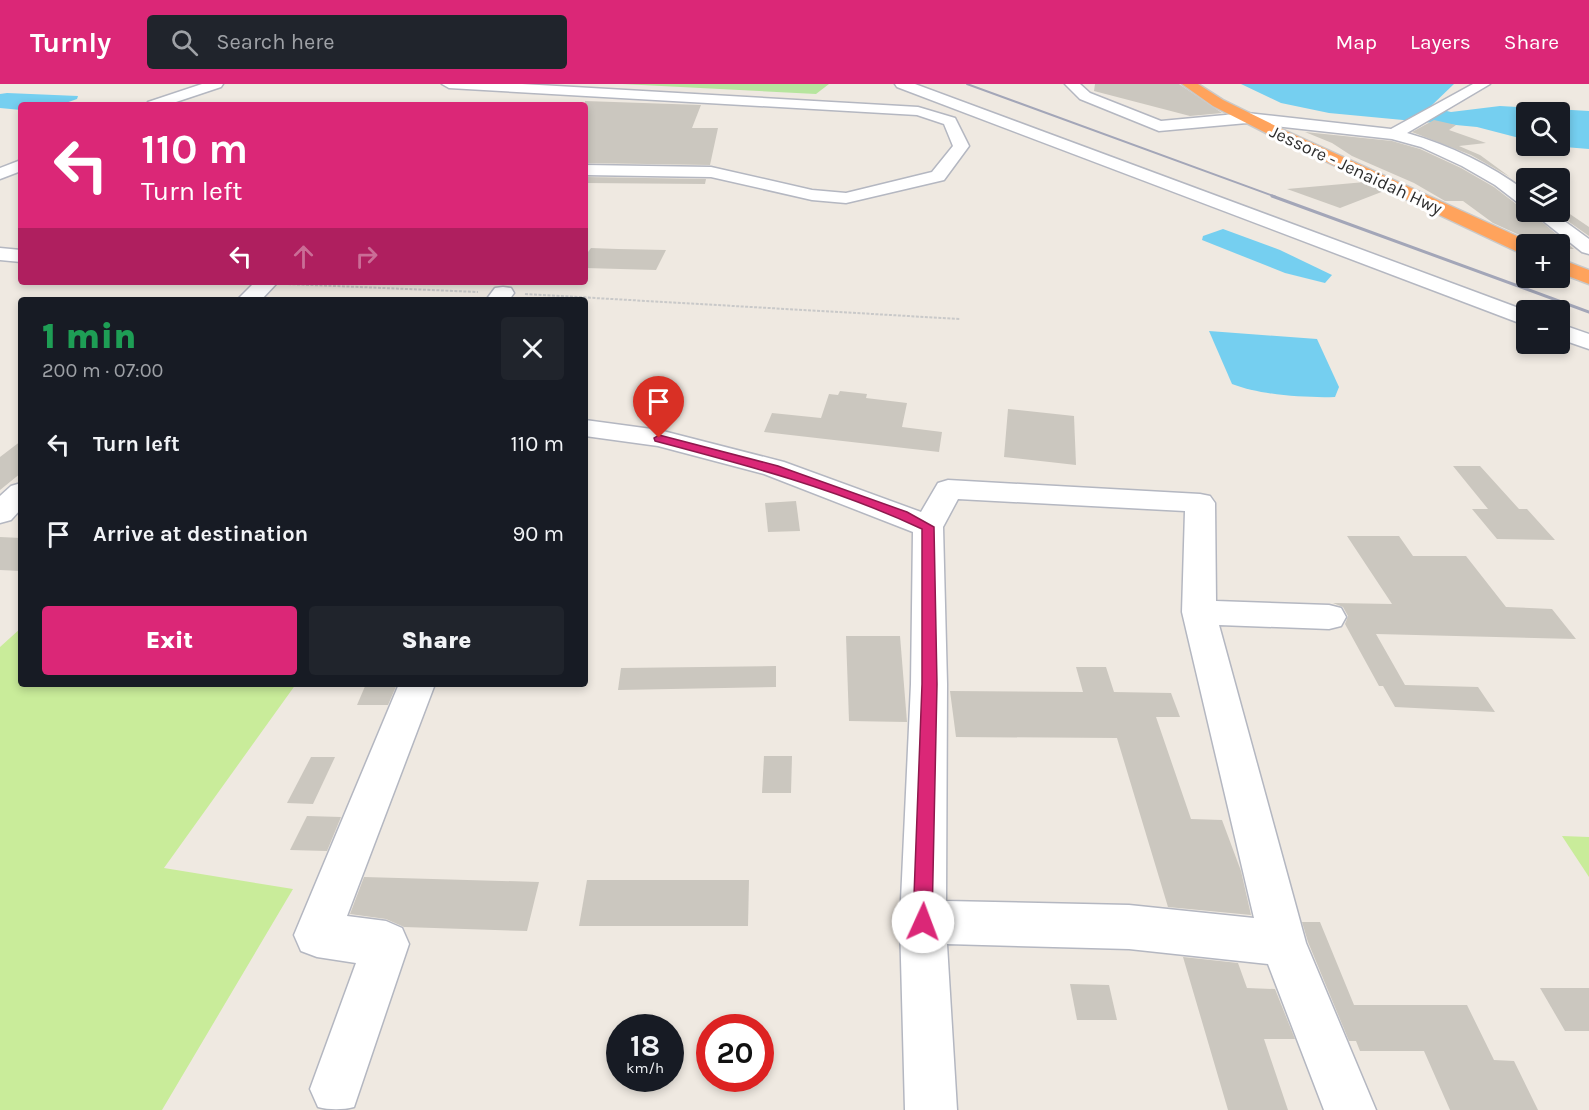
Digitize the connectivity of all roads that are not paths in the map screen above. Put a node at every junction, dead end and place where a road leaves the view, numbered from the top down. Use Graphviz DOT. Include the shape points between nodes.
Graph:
graph roads {
  1 [pos="216,84"];
  2 [pos="449,84"];
  3 [pos="902,84"];
  4 [pos="1072,84"];
  5 [pos="1189,84"];
  6 [pos="1483,84"];
  7 [pos="162,102"];
  8 [pos="1247,117"];
  9 [pos="1401,131"];
  10 [pos="18,166"];
  11 [pos="588,170"];
  12 [pos="0,174"];
  13 [pos="1516,193"];
  14 [pos="1553,222"];
  15 [pos="1516,244"];
  16 [pos="1589,249"];
  17 [pos="0,254"];
  18 [pos="18,256"];
  19 [pos="1570,269"];
  20 [pos="1589,278"];
  21 [pos="262,285"];
  22 [pos="251,297"];
  23 [pos="1516,315"];
  24 [pos="1570,335"];
  25 [pos="1589,342"];
  26 [pos="588,428"];
  27 [pos="18,495"];
  28 [pos="0,513"];
  29 [pos="928,527"];
  30 [pos="1199,612"];
  31 [pos="1329,617"];
  32 [pos="416,687"];
  33 [pos="923,922"];
  34 [pos="1283,943"];
  35 [pos="336,1089"];
  36 [pos="931,1110"];
  37 [pos="1350,1110"];
  1 -- 7 [label="street"];
  2 -- 11 [label="street" via="918,111 950,121 961,146 938,176 846,198 812,195 711,172"];
  3 -- 23 [label="street"];
  4 -- 8 [label="street" via="1085,96 1160,126"];
  5 -- 8 [label="highway, Jessore - Jenaidah Hwy"];
  6 -- 9 [label="street"];
  8 -- 9 [label="street"];
  8 -- 15 [label="highway, Jessore - Jenaidah Hwy"];
  9 -- 13 [label="street" via="1468,162"];
  10 -- 12 [label="street"];
  14 -- 16 [label="street"];
  17 -- 18 [label="street"];
  19 -- 20 [label="highway"];
  21 -- 22 [label="street"];
  24 -- 25 [label="street"];
  26 -- 29 [label="street" via="659,438 774,468"];
  27 -- 28 [label="street"];
  29 -- 30 [label="street" via="948,489 1200,503"];
  29 -- 33 [label="street"];
  30 -- 31 [label="street"];
  30 -- 34 [label="street"];
  32 -- 35 [label="street" via="317,935 386,944"];
  33 -- 34 [label="street" via="1129,927"];
  33 -- 36 [label="street"];
  34 -- 37 [label="street"];
}
